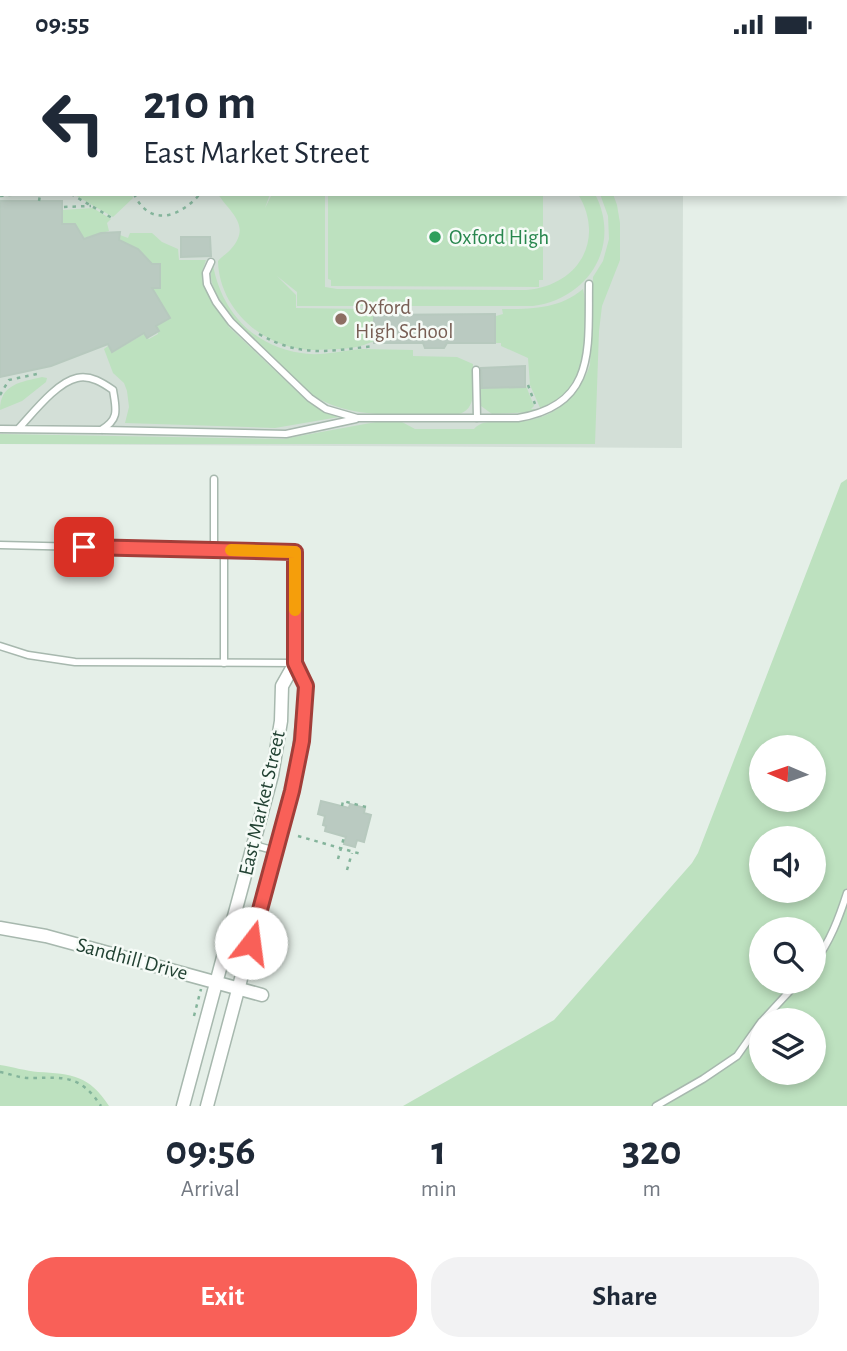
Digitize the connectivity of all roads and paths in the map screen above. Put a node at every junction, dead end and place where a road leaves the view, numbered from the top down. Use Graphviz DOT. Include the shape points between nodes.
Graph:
graph roads {
  1 [pos="40,196"];
  2 [pos="74,196"];
  3 [pos="136,196"];
  4 [pos="198,196"];
  5 [pos="39,201"];
  6 [pos="91,206"];
  7 [pos="64,207"];
  8 [pos="112,218"];
  9 [pos="211,262"];
  10 [pos="589,284"];
  11 [pos="254,332"];
  12 [pos="374,347"];
  13 [pos="476,370"];
  14 [pos="41,373"];
  15 [pos="528,385"];
  16 [pos="0,395"];
  17 [pos="539,414"];
  18 [pos="357,418"];
  19 [pos="477,418"];
  20 [pos="19,428"];
  21 [pos="0,429"];
  22 [pos="101,430"];
  23 [pos="214,479"];
  24 [pos="0,545"];
  25 [pos="214,550"];
  26 [pos="224,550"];
  27 [pos="295,552"];
  28 [pos="0,646"];
  29 [pos="224,663"];
  30 [pos="295,663"];
  31 [pos="342,806"];
  32 [pos="366,807"];
  33 [pos="298,836"];
  34 [pos="344,837"];
  35 [pos="254,845"];
  36 [pos="341,849"];
  37 [pos="276,851"];
  38 [pos="352,852"];
  39 [pos="360,854"];
  40 [pos="338,859"];
  41 [pos="347,870"];
  42 [pos="847,893"];
  43 [pos="0,928"];
  44 [pos="826,946"];
  45 [pos="217,982"];
  46 [pos="238,988"];
  47 [pos="787,994"];
  48 [pos="262,995"];
  49 [pos="774,1008"];
  50 [pos="749,1039"];
  51 [pos="0,1072"];
  52 [pos="101,1106"];
  53 [pos="183,1106"];
  54 [pos="207,1106"];
  55 [pos="656,1106"];
  1 -- 5 [label="path"];
  2 -- 6 [label="path"];
  3 -- 4 [label="path" via="148,211 164,215 179,213"];
  6 -- 7 [label="path"];
  6 -- 8 [label="path"];
  9 -- 18 [label="lane" via="207,284 231,322 310,398 326,409"];
  10 -- 17 [label="lane" via="584,373 573,392"];
  11 -- 12 [label="path" via="302,351"];
  13 -- 19 [label="lane"];
  14 -- 16 [label="path" via="9,380"];
  15 -- 17 [label="path"];
  17 -- 19 [label="lane"];
  18 -- 19 [label="lane"];
  18 -- 22 [label="lane" via="286,434"];
  20 -- 21 [label="lane"];
  20 -- 22 [label="lane"];
  20 -- 22 [label="lane" via="56,390 77,378 99,380 113,390 116,412 111,424"];
  23 -- 25 [label="lane"];
  24 -- 25 [label="lane, East Market Street"];
  25 -- 26 [label="lane, East Market Street"];
  26 -- 27 [label="lane, East Market Street"];
  26 -- 29 [label="lane"];
  27 -- 30 [label="street, East Market Street"];
  28 -- 29 [label="lane" via="75,662"];
  29 -- 30 [label="lane"];
  30 -- 35 [label="street, East Market Street" via="282,686 277,749"];
  30 -- 37 [label="street, East Market Street" via="306,686 305,711 297,769"];
  31 -- 32 [label="path" via="343,801"];
  33 -- 36 [label="path"];
  34 -- 36 [label="path"];
  35 -- 37 [label="lane"];
  35 -- 45 [label="street, East Market Street"];
  36 -- 38 [label="path"];
  36 -- 40 [label="path"];
  37 -- 46 [label="street, East Market Street"];
  38 -- 39 [label="path"];
  38 -- 41 [label="path"];
  42 -- 44 [label="lane"];
  43 -- 45 [label="street, Sandhill Drive"];
  45 -- 46 [label="street, Sandhill Drive"];
  45 -- 53 [label="street, East Market Street"];
  46 -- 48 [label="street, Sandhill Drive"];
  46 -- 54 [label="street, East Market Street"];
  47 -- 49 [label="lane"];
  50 -- 55 [label="lane" via="737,1056"];
  51 -- 52 [label="path" via="32,1079 73,1079"];
}
